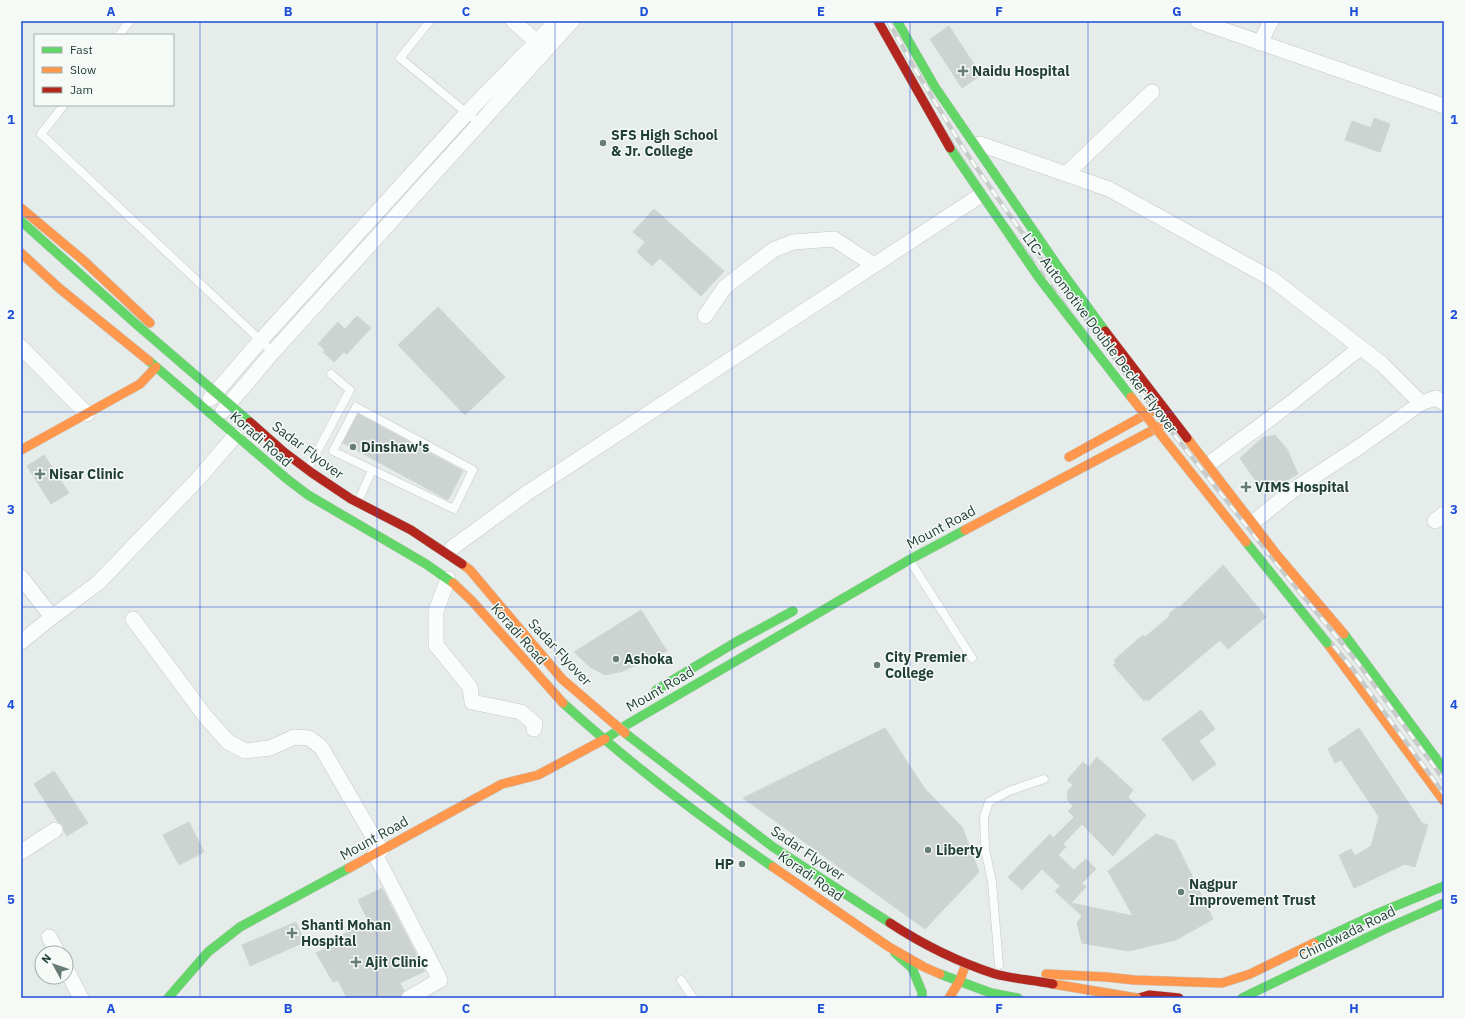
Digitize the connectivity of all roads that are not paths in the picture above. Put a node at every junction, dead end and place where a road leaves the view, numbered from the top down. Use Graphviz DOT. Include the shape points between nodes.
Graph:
graph roads {
  1 [pos="130,21"];
  2 [pos="430,21"];
  3 [pos="513,21"];
  4 [pos="557,21"];
  5 [pos="572,21"];
  6 [pos="871,21"];
  7 [pos="878,21"];
  8 [pos="898,21"];
  9 [pos="904,21"];
  10 [pos="1198,21"];
  11 [pos="1271,21"];
  12 [pos="119,34"];
  13 [pos="1260,43"];
  14 [pos="541,46"];
  15 [pos="1152,92"];
  16 [pos="63,106"];
  17 [pos="1444,106"];
  18 [pos="467,113"];
  19 [pos="479,123"];
  20 [pos="980,144"];
  21 [pos="1066,174"];
  22 [pos="978,197"];
  23 [pos="21,208"];
  24 [pos="21,221"];
  25 [pos="27,239"];
  26 [pos="21,253"];
  27 [pos="874,265"];
  28 [pos="705,316"];
  29 [pos="260,340"];
  30 [pos="21,347"];
  31 [pos="1360,348"];
  32 [pos="273,352"];
  33 [pos="156,367"];
  34 [pos="331,374"];
  35 [pos="222,386"];
  36 [pos="235,398"];
  37 [pos="1441,398"];
  38 [pos="1168,403"];
  39 [pos="1421,403"];
  40 [pos="203,408"];
  41 [pos="87,414"];
  42 [pos="1178,416"];
  43 [pos="1140,418"];
  44 [pos="216,419"];
  45 [pos="1150,431"];
  46 [pos="235,436"];
  47 [pos="21,450"];
  48 [pos="1214,460"];
  49 [pos="1063,461"];
  50 [pos="311,463"];
  51 [pos="372,470"];
  52 [pos="361,495"];
  53 [pos="1256,520"];
  54 [pos="392,530"];
  55 [pos="452,548"];
  56 [pos="425,551"];
  57 [pos="909,560"];
  58 [pos="448,572"];
  59 [pos="21,577"];
  60 [pos="476,591"];
  61 [pos="799,608"];
  62 [pos="52,617"];
  63 [pos="133,619"];
  64 [pos="1344,634"];
  65 [pos="21,642"];
  66 [pos="1328,643"];
  67 [pos="550,651"];
  68 [pos="972,658"];
  69 [pos="584,686"];
  70 [pos="650,694"];
  71 [pos="616,714"];
  72 [pos="628,724"];
  73 [pos="534,729"];
  74 [pos="587,731"];
  75 [pos="604,740"];
  76 [pos="523,768"];
  77 [pos="1444,769"];
  78 [pos="1044,779"];
  79 [pos="502,784"];
  80 [pos="1444,801"];
  81 [pos="55,830"];
  82 [pos="772,835"];
  83 [pos="792,848"];
  84 [pos="21,852"];
  85 [pos="378,852"];
  86 [pos="1442,884"];
  87 [pos="1444,903"];
  88 [pos="880,930"];
  89 [pos="49,936"];
  90 [pos="54,945"];
  91 [pos="889,947"];
  92 [pos="969,957"];
  93 [pos="1002,966"];
  94 [pos="954,969"];
  95 [pos="1020,970"];
  96 [pos="681,980"];
  97 [pos="959,982"];
  98 [pos="74,984"];
  99 [pos="1031,990"];
  100 [pos="81,998"];
  101 [pos="168,998"];
  102 [pos="410,998"];
  103 [pos="693,998"];
  104 [pos="922,998"];
  105 [pos="949,998"];
  106 [pos="1018,998"];
  107 [pos="1138,998"];
  108 [pos="1179,998"];
  109 [pos="1242,998"];
  1 -- 12 [label="lane"];
  2 -- 18 [label="lane" via="400,58"];
  3 -- 14 [label="street"];
  4 -- 14 [label="street"];
  5 -- 14 [label="street"];
  6 -- 22 [label="main road" via="910,95"];
  7 -- 66 [label="main road, LIC- Automotive Double Decker Flyover, bridge" via="946,143 1039,278 1165,442"];
  8 -- 64 [label="main road, LIC- Automotive Double Decker Flyover, bridge" via="935,87 1059,268 1277,555"];
  9 -- 20 [label="main road" via="938,82"];
  10 -- 13 [label="street"];
  11 -- 13 [label="street"];
  13 -- 17 [label="street"];
  14 -- 18 [label="street"];
  14 -- 19 [label="street"];
  15 -- 21 [label="street"];
  16 -- 29 [label="lane" via="41,134"];
  18 -- 19 [label="lane"];
  18 -- 29 [label="street"];
  19 -- 32 [label="street"];
  20 -- 21 [label="street"];
  20 -- 38 [label="main road" via="1066,269"];
  21 -- 31 [label="street" via="1109,189 1272,279"];
  22 -- 27 [label="street"];
  22 -- 43 [label="main road" via="1040,290"];
  23 -- 35 [label="main road" via="83,260 174,346"];
  24 -- 107 [label="main road, Sadar Flyover, bridge" via="284,452 351,499 411,530 470,570 562,679 629,737 773,847 901,932 953,958 996,974"];
  25 -- 54 [label="main road, Sadar Flyover" via="272,453 311,482"];
  26 -- 33 [label="main road, Koradi Road" via="59,288"];
  27 -- 28 [label="street" via="834,239 793,242 773,250 725,287"];
  27 -- 55 [label="street" via="527,493"];
  29 -- 32 [label="lane"];
  29 -- 35 [label="street"];
  30 -- 41 [label="street"];
  31 -- 39 [label="street" via="1382,364"];
  31 -- 48 [label="street"];
  32 -- 36 [label="street"];
  33 -- 40 [label="main road, Koradi Road"];
  33 -- 41 [label="main road" via="140,384"];
  34 -- 50 [label="lane" via="350,390"];
  35 -- 36 [label="main road"];
  35 -- 40 [label="street"];
  36 -- 44 [label="street"];
  36 -- 50 [label="main road"];
  37 -- 39 [label="street"];
  38 -- 42 [label="main road"];
  38 -- 43 [label="main road"];
  39 -- 53 [label="street" via="1292,491"];
  40 -- 44 [label="main road, Koradi Road"];
  41 -- 47 [label="main road"];
  42 -- 45 [label="main road, Mount Road"];
  42 -- 48 [label="main road"];
  43 -- 45 [label="main road"];
  43 -- 49 [label="main road"];
  44 -- 46 [label="main road, Koradi Road"];
  45 -- 57 [label="main road, Mount Road"];
  45 -- 66 [label="main road" via="1309,632"];
  46 -- 58 [label="main road, Koradi Road" via="308,495 426,564"];
  46 -- 62 [label="street" via="198,479 98,583"];
  48 -- 53 [label="main road"];
  50 -- 52 [label="main road"];
  51 -- 51 [label="lane" via="454,509 473,470 356,407 333,451"];
  51 -- 52 [label="lane"];
  52 -- 55 [label="main road" via="419,526"];
  53 -- 64 [label="main road" via="1335,611"];
  55 -- 67 [label="main road" via="469,560 494,585"];
  56 -- 58 [label="main road"];
  57 -- 68 [label="lane"];
  57 -- 72 [label="main road, Mount Road"];
  58 -- 73 [label="street" via="436,611 436,645 470,687 472,702 521,712 535,724"];
  58 -- 74 [label="main road, Koradi Road"];
  59 -- 62 [label="street"];
  60 -- 88 [label="main road, Sadar Flyover" via="561,689 589,716 740,833"];
  61 -- 70 [label="main road" via="736,642"];
  62 -- 65 [label="street"];
  63 -- 85 [label="street" via="205,716 228,742 245,751 270,748 294,737 309,738 321,747"];
  64 -- 77 [label="main road"];
  66 -- 80 [label="main road, LIC- Automotive Double Decker Flyover"];
  69 -- 71 [label="main road"];
  71 -- 72 [label="main road"];
  71 -- 74 [label="main road"];
  72 -- 75 [label="main road, Mount Road"];
  72 -- 82 [label="main road"];
  74 -- 75 [label="main road, Koradi Road"];
  75 -- 79 [label="main road, Mount Road" via="538,775"];
  75 -- 91 [label="main road, Koradi Road" via="714,826"];
  76 -- 79 [label="main road"];
  78 -- 93 [label="lane" via="1009,791 989,802 984,817 985,849 992,882"];
  79 -- 85 [label="main road, Mount Road"];
  81 -- 84 [label="street"];
  83 -- 92 [label="main road" via="856,893 938,943"];
  85 -- 101 [label="main road, Mount Road" via="240,927 208,952"];
  85 -- 102 [label="street" via="440,980"];
  86 -- 95 [label="main road" via="1250,974 1222,983 1069,976"];
  87 -- 109 [label="main road, Chindwada Road"];
  89 -- 90 [label="street"];
  91 -- 97 [label="main road, Koradi Road" via="924,967"];
  91 -- 104 [label="main road" via="912,968"];
  92 -- 93 [label="main road"];
  92 -- 97 [label="main road"];
  94 -- 99 [label="main road" via="992,982"];
  96 -- 103 [label="lane"];
  97 -- 105 [label="main road"];
  97 -- 106 [label="main road, Koradi Road" via="991,993"];
  98 -- 100 [label="street"];
  107 -- 108 [label="main road, Sadar Flyover" via="1149,995"];
}
